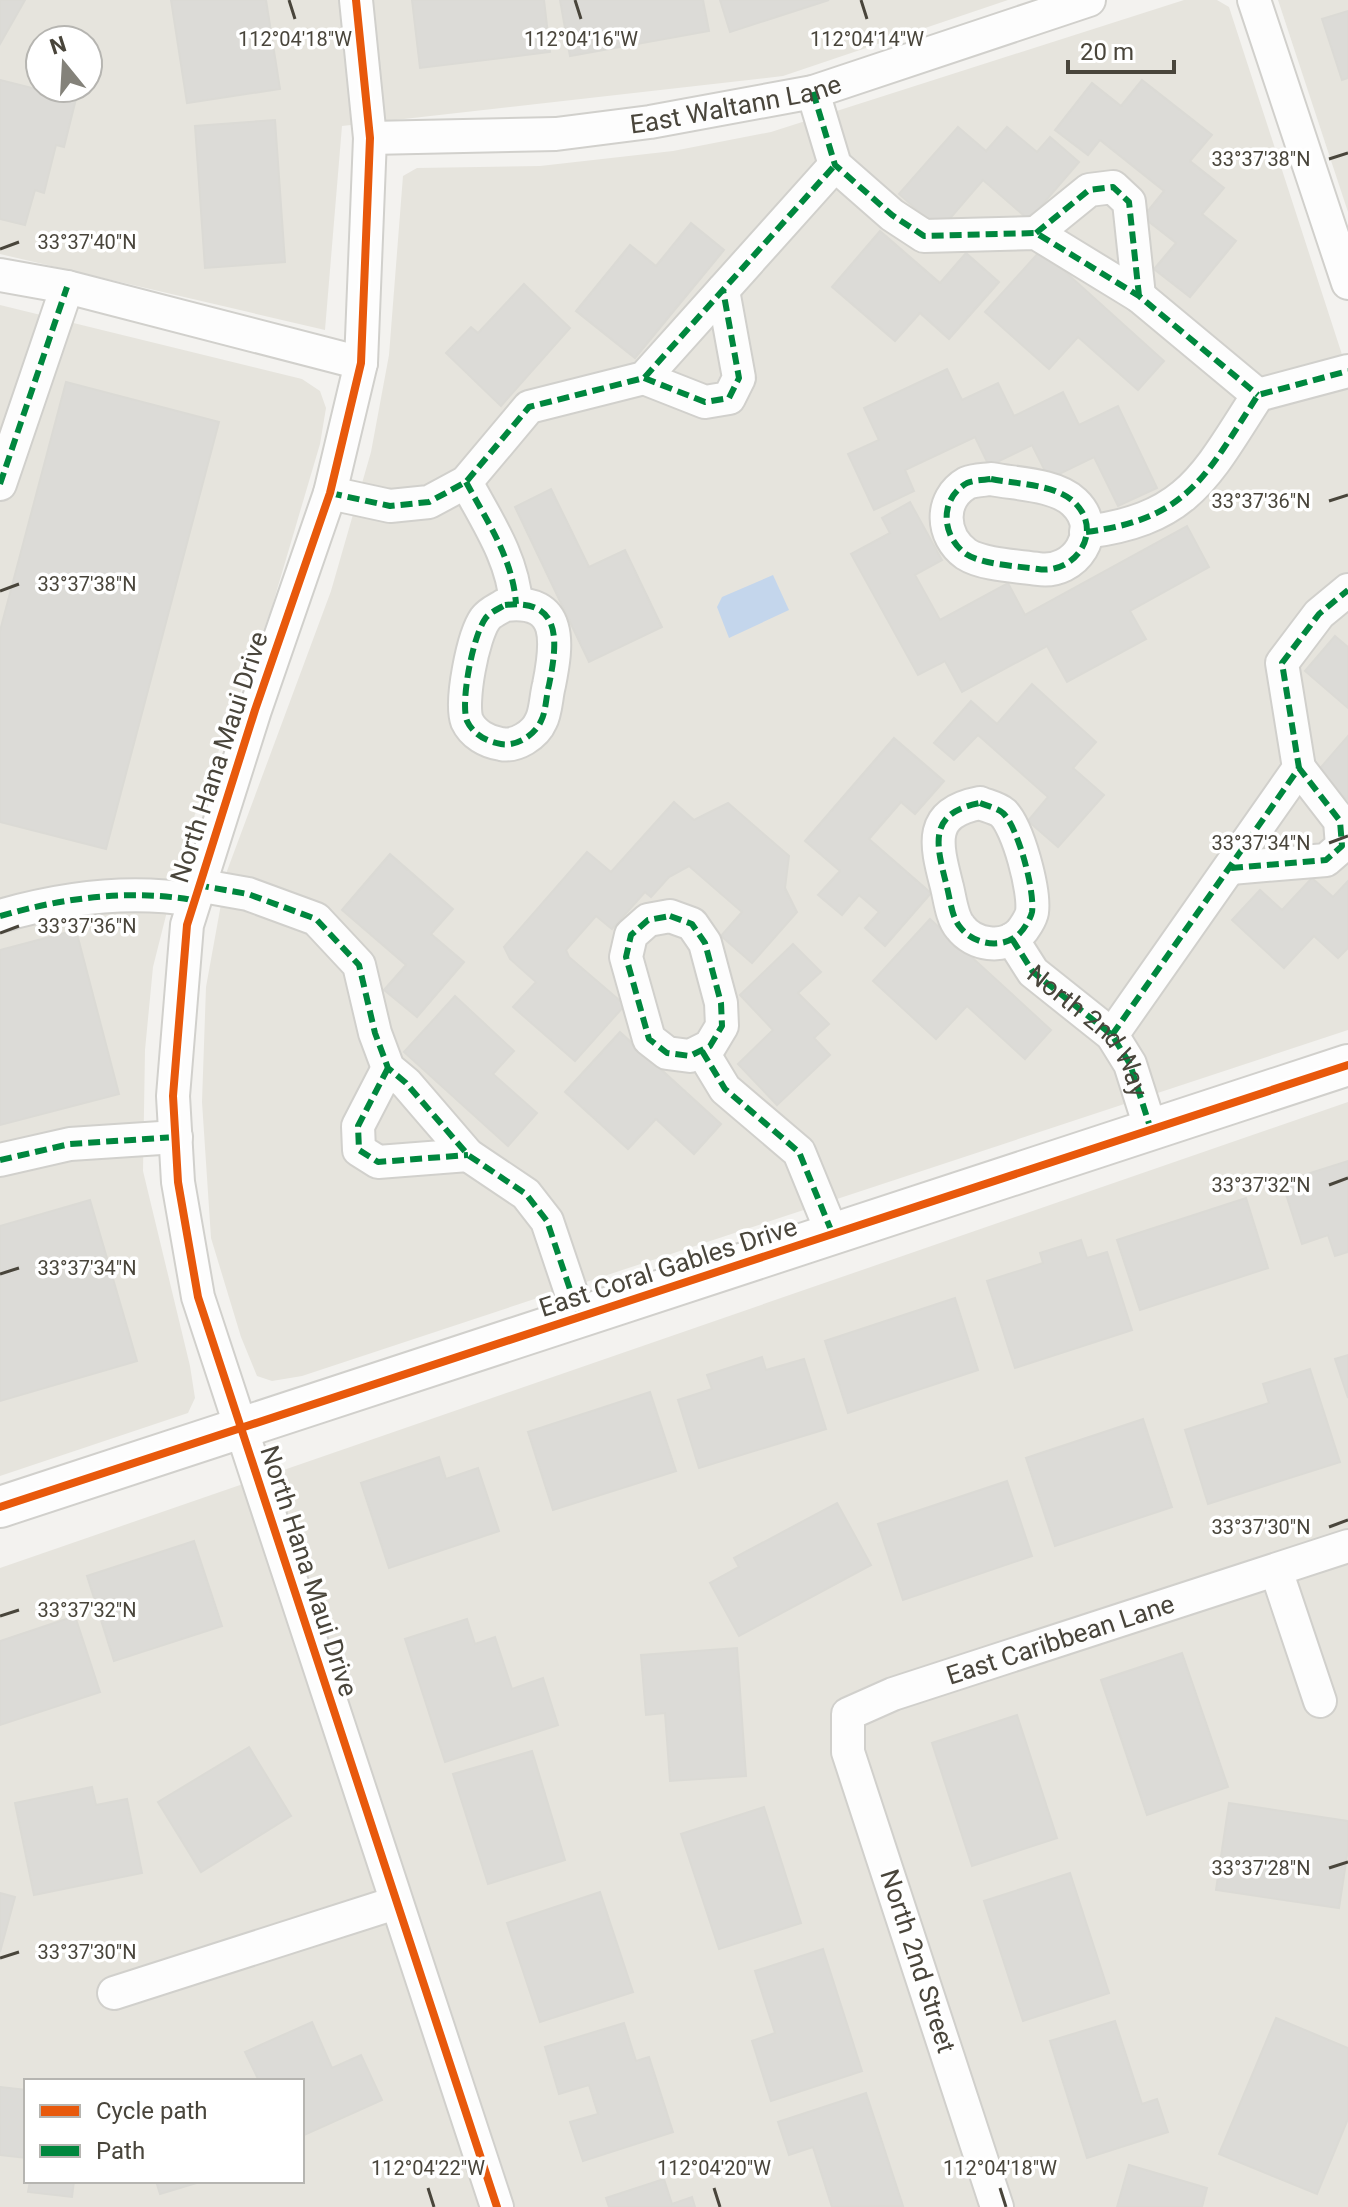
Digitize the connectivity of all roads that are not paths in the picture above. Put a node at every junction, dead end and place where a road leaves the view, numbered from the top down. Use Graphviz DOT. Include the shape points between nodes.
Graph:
graph roads {
  1 [pos="356,0"];
  2 [pos="1089,0"];
  3 [pos="1254,0"];
  4 [pos="813,92"];
  5 [pos="370,138"];
  6 [pos="835,165"];
  7 [pos="1036,233"];
  8 [pos="0,275"];
  9 [pos="1348,283"];
  10 [pos="67,287"];
  11 [pos="723,290"];
  12 [pos="1139,296"];
  13 [pos="361,363"];
  14 [pos="1348,371"];
  15 [pos="644,378"];
  16 [pos="1258,395"];
  17 [pos="466,482"];
  18 [pos="0,484"];
  19 [pos="330,493"];
  20 [pos="1086,532"];
  21 [pos="1348,590"];
  22 [pos="516,604"];
  23 [pos="1299,768"];
  24 [pos="1231,868"];
  25 [pos="195,892"];
  26 [pos="0,916"];
  27 [pos="1012,939"];
  28 [pos="1112,1035"];
  29 [pos="702,1051"];
  30 [pos="1348,1065"];
  31 [pos="388,1068"];
  32 [pos="1151,1130"];
  33 [pos="176,1137"];
  34 [pos="468,1155"];
  35 [pos="0,1160"];
  36 [pos="833,1235"];
  37 [pos="579,1316"];
  38 [pos="241,1427"];
  39 [pos="0,1507"];
  40 [pos="1348,1546"];
  41 [pos="1276,1570"];
  42 [pos="1320,1701"];
  43 [pos="848,1714"];
  44 [pos="395,1903"];
  45 [pos="114,1993"];
  46 [pos="497,2207"];
  47 [pos="997,2207"];
  1 -- 5 [label="street, North Hana Maui Drive"];
  2 -- 4 [label="street, East Waltann Lane"];
  3 -- 9 [label="street"];
  4 -- 5 [label="street, East Waltann Lane" via="556,134"];
  4 -- 6 [label="street"];
  5 -- 13 [label="street, North Hana Maui Drive"];
  6 -- 7 [label="street" via="924,236"];
  6 -- 11 [label="street"];
  7 -- 12 [label="street"];
  7 -- 12 [label="street" via="1089,190 1113,187 1129,202"];
  8 -- 10 [label="street"];
  10 -- 13 [label="street"];
  10 -- 18 [label="street"];
  11 -- 15 [label="street"];
  11 -- 15 [label="street" via="739,378 729,398 705,402"];
  12 -- 16 [label="street"];
  13 -- 19 [label="street, North Hana Maui Drive"];
  14 -- 16 [label="street"];
  15 -- 17 [label="street" via="529,407"];
  16 -- 20 [label="street" via="1206,475 1183,500 1120,528"];
  17 -- 19 [label="street" via="429,502 390,506"];
  17 -- 22 [label="street" via="506,556"];
  19 -- 25 [label="street, North Hana Maui Drive"];
  21 -- 23 [label="street" via="1319,614 1282,663"];
  23 -- 24 [label="street"];
  23 -- 24 [label="street" via="1340,821 1342,846 1326,860"];
  24 -- 28 [label="street"];
  25 -- 26 [label="street" via="56,900"];
  25 -- 31 [label="street" via="248,894 316,919 359,965"];
  25 -- 33 [label="street, North Hana Maui Drive" via="175,1043"];
  27 -- 28 [label="street, North 2nd Way" via="1033,972"];
  28 -- 32 [label="street, North 2nd Way" via="1130,1064"];
  29 -- 36 [label="street" via="725,1089 799,1152"];
  30 -- 32 [label="street, East Coral Gables Drive"];
  31 -- 34 [label="street"];
  31 -- 34 [label="street" via="358,1126 359,1150 378,1162"];
  32 -- 36 [label="street, East Coral Gables Drive"];
  33 -- 35 [label="street" via="70,1144"];
  33 -- 38 [label="street, North Hana Maui Drive" via="187,1248"];
  34 -- 37 [label="street" via="526,1194 547,1221"];
  36 -- 37 [label="street, East Coral Gables Drive"];
  37 -- 38 [label="street, East Coral Gables Drive"];
  38 -- 39 [label="street, East Coral Gables Drive"];
  38 -- 44 [label="street, North Hana Maui Drive"];
  40 -- 41 [label="street, East Caribbean Lane"];
  41 -- 42 [label="street"];
  41 -- 43 [label="street, East Caribbean Lane" via="893,1694"];
  43 -- 47 [label="street, North 2nd Street" via="848,1752"];
  44 -- 45 [label="street"];
  44 -- 46 [label="street, North Hana Maui Drive"];
}
